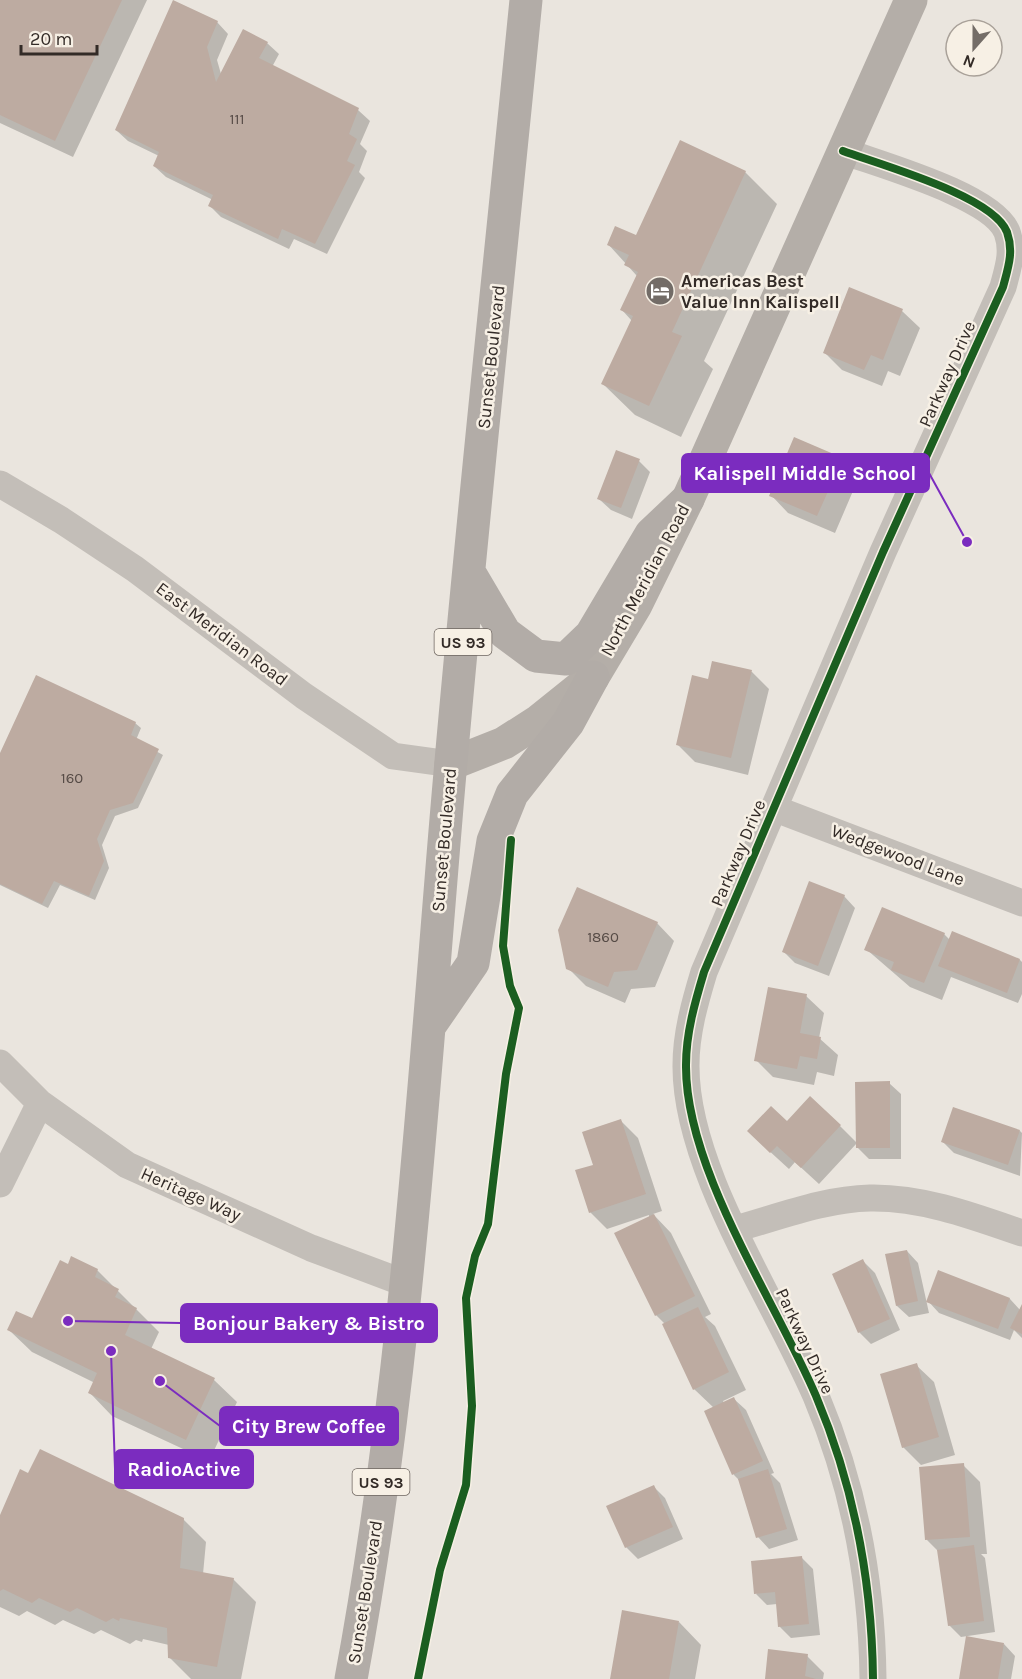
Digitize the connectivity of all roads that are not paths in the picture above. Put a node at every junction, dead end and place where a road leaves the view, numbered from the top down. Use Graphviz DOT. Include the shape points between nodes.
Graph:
graph roads {
  1 [pos="526,0"];
  2 [pos="911,0"];
  3 [pos="843,151"];
  4 [pos="0,484"];
  5 [pos="688,499"];
  6 [pos="470,573"];
  7 [pos="593,677"];
  8 [pos="451,764"];
  9 [pos="773,808"];
  10 [pos="1022,903"];
  11 [pos="428,1028"];
  12 [pos="0,1063"];
  13 [pos="40,1103"];
  14 [pos="0,1184"];
  15 [pos="735,1229"];
  16 [pos="1022,1233"];
  17 [pos="407,1284"];
  18 [pos="351,1679"];
  19 [pos="873,1679"];
  1 -- 6 [label="main road, Sunset Boulevard / US 93"];
  2 -- 3 [label="main road, North Meridian Road"];
  3 -- 5 [label="main road, North Meridian Road"];
  3 -- 9 [label="street, Parkway Drive" via="987,208 1006,230 1010,262 1003,287"];
  4 -- 8 [label="street, East Meridian Road" via="135,569 304,696 393,756"];
  5 -- 6 [label="main road" via="651,534 591,635 566,659 536,656 505,633"];
  5 -- 7 [label="main road, North Meridian Road" via="636,605"];
  6 -- 8 [label="main road, Sunset Boulevard / US 93"];
  7 -- 8 [label="main road, North Meridian Road" via="537,722"];
  7 -- 11 [label="main road" via="568,723 512,794 493,841 473,963"];
  8 -- 11 [label="main road, Sunset Boulevard / US 93"];
  9 -- 10 [label="street, Wedgewood Lane"];
  9 -- 15 [label="street, Parkway Drive" via="704,972 686,1064 687,1093 701,1149"];
  11 -- 17 [label="main road, Sunset Boulevard / US 93"];
  12 -- 13 [label="street, Heritage Way"];
  13 -- 14 [label="street"];
  13 -- 17 [label="street, Heritage Way" via="127,1165 311,1248"];
  15 -- 16 [label="street" via="823,1205 871,1198 938,1206"];
  15 -- 19 [label="street, Parkway Drive" via="816,1396 840,1459 857,1522 867,1584"];
  17 -- 18 [label="main road, Sunset Boulevard / US 93" via="365,1605"];
}
